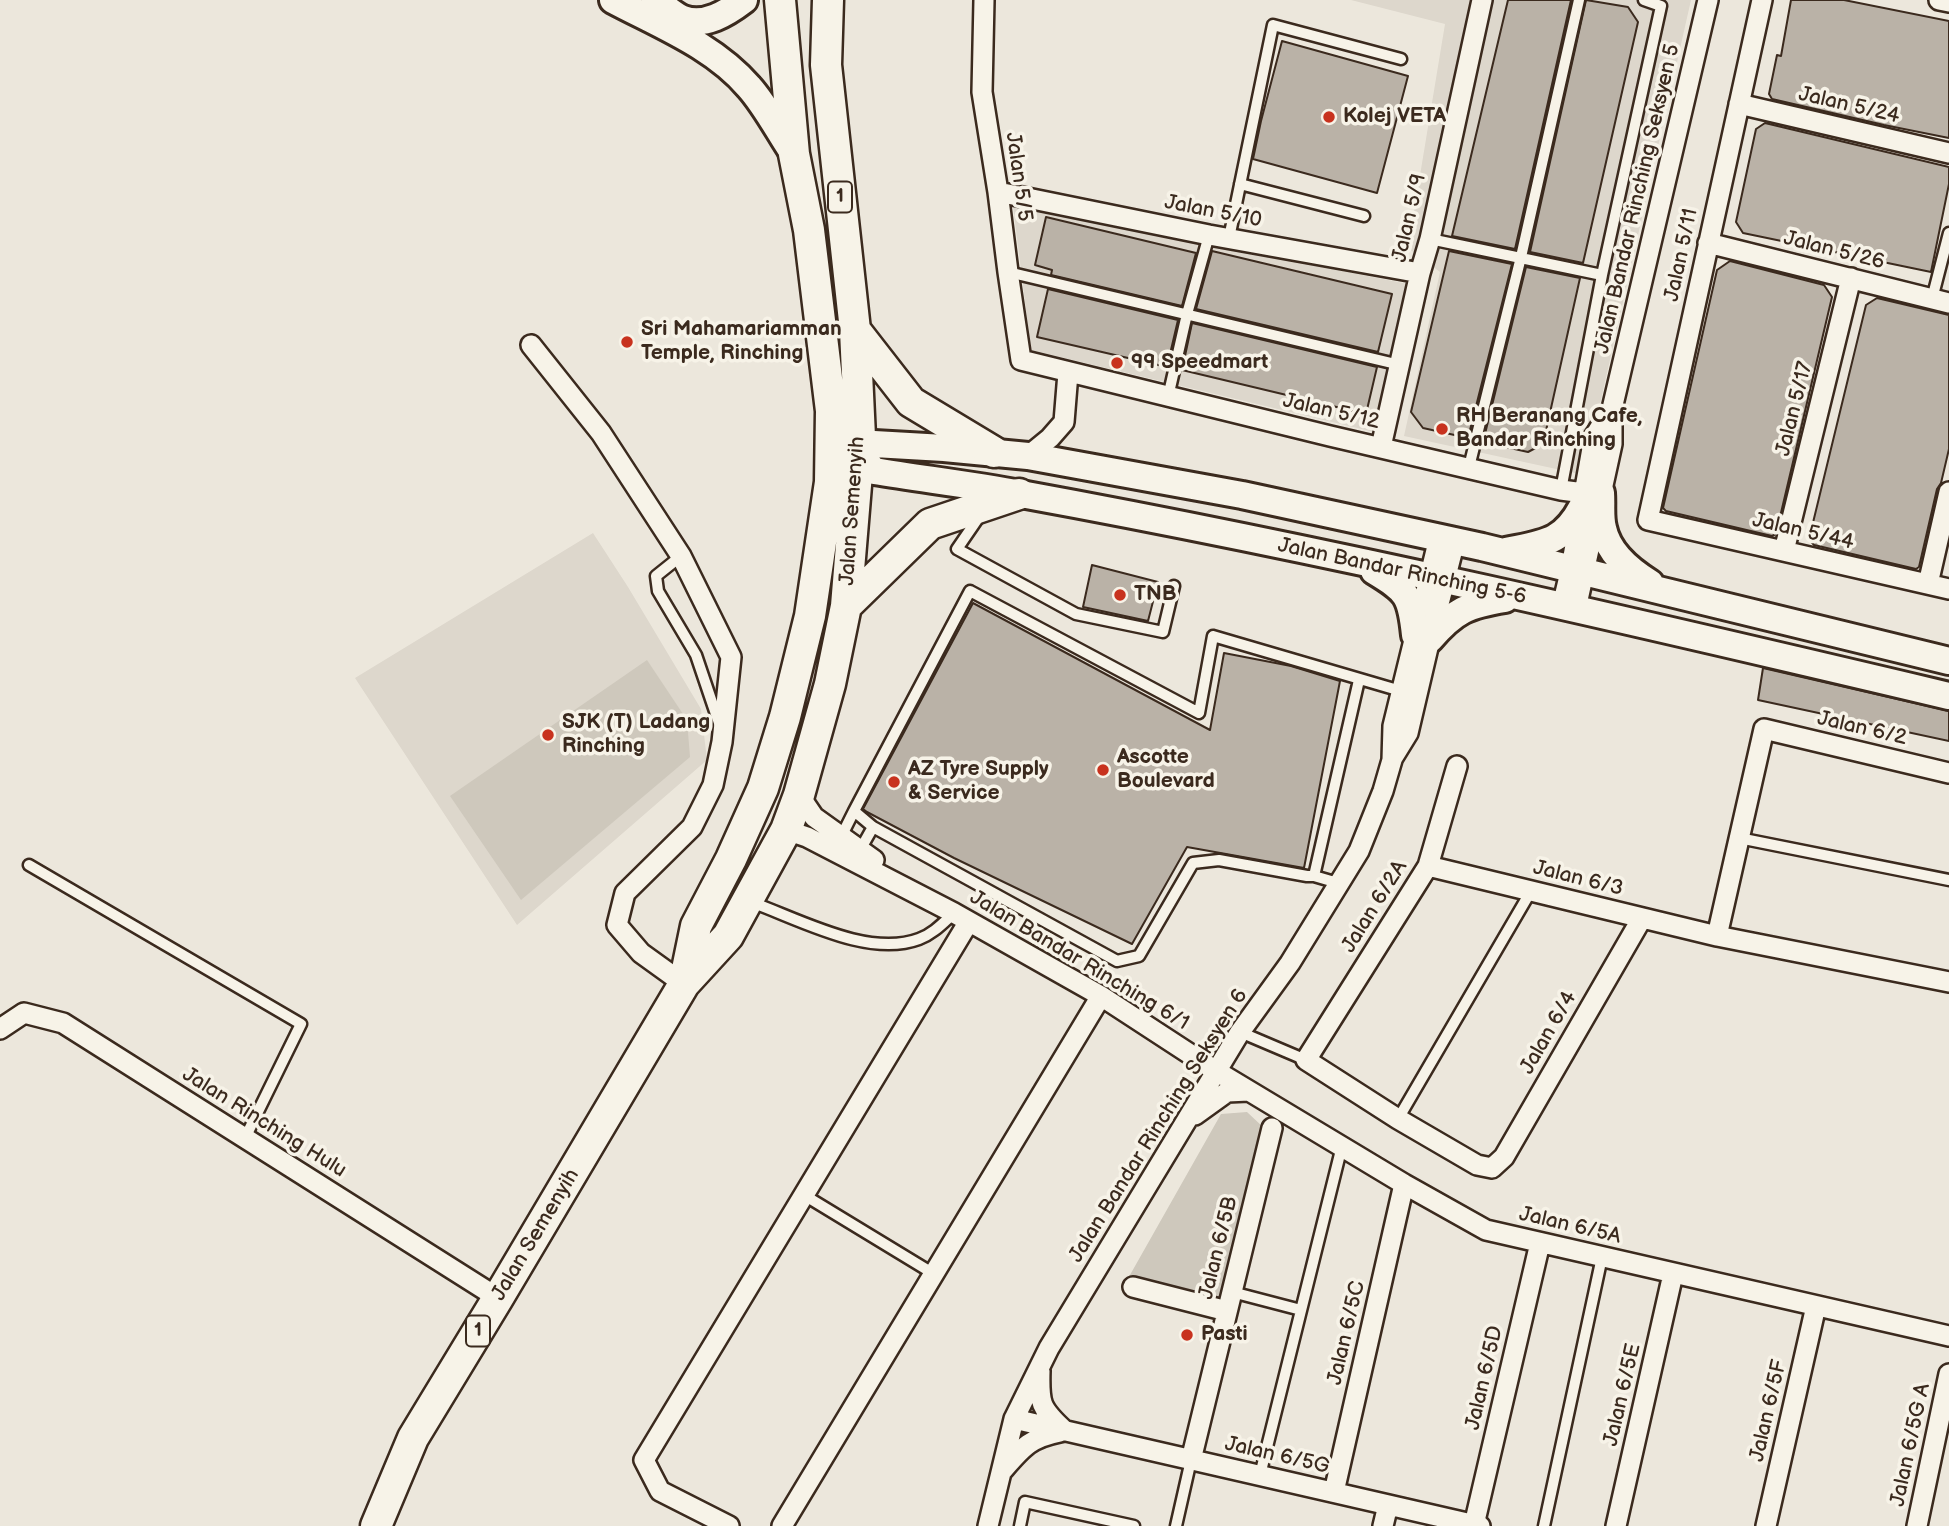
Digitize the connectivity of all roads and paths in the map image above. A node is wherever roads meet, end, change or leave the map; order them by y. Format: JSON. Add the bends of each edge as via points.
{"nodes":[{"id":1,"x":613,"y":0,"type":"edge"},
{"id":2,"x":655,"y":0,"type":"edge"},
{"id":3,"x":744,"y":0,"type":"edge"},
{"id":4,"x":780,"y":0,"type":"edge"},
{"id":5,"x":828,"y":0,"type":"edge"},
{"id":6,"x":984,"y":0,"type":"edge"},
{"id":7,"x":1482,"y":0,"type":"edge"},
{"id":8,"x":1579,"y":0,"type":"edge"},
{"id":9,"x":1644,"y":0,"type":"edge"},
{"id":10,"x":1708,"y":0,"type":"edge"},
{"id":11,"x":1762,"y":0,"type":"edge"},
{"id":12,"x":1939,"y":0,"type":"edge"},
{"id":13,"x":1949,"y":2,"type":"edge"},
{"id":14,"x":1401,"y":59,"type":"dead end"},
{"id":15,"x":1739,"y":104,"type":"junction"},
{"id":16,"x":1949,"y":153,"type":"edge"},
{"id":17,"x":794,"y":154,"type":"junction"},
{"id":18,"x":1240,"y":184,"type":"junction"},
{"id":19,"x":998,"y":192,"type":"junction"},
{"id":20,"x":1364,"y":216,"type":"dead end"},
{"id":21,"x":1949,"y":233,"type":"edge"},
{"id":22,"x":1209,"y":234,"type":"junction"},
{"id":23,"x":1229,"y":238,"type":"junction"},
{"id":24,"x":1430,"y":239,"type":"junction"},
{"id":25,"x":1708,"y":243,"type":"junction"},
{"id":26,"x":1521,"y":257,"type":"junction"},
{"id":27,"x":1008,"y":272,"type":"junction"},
{"id":28,"x":1420,"y":273,"type":"junction"},
{"id":29,"x":1602,"y":275,"type":"junction"},
{"id":30,"x":1851,"y":278,"type":"junction"},
{"id":31,"x":1940,"y":301,"type":"edge"},
{"id":32,"x":1187,"y":314,"type":"junction"},
{"id":33,"x":855,"y":330,"type":"junction"},
{"id":34,"x":531,"y":345,"type":"dead end"},
{"id":35,"x":1021,"y":360,"type":"joint"},
{"id":36,"x":1400,"y":365,"type":"junction"},
{"id":37,"x":1068,"y":373,"type":"junction"},
{"id":38,"x":1168,"y":397,"type":"junction"},
{"id":39,"x":831,"y":411,"type":"junction"},
{"id":40,"x":1381,"y":447,"type":"junction"},
{"id":41,"x":995,"y":452,"type":"junction"},
{"id":42,"x":859,"y":454,"type":"junction"},
{"id":43,"x":1028,"y":456,"type":"junction"},
{"id":44,"x":1468,"y":467,"type":"junction"},
{"id":45,"x":830,"y":482,"type":"junction"},
{"id":46,"x":1560,"y":490,"type":"junction"},
{"id":47,"x":1949,"y":492,"type":"edge"},
{"id":48,"x":1019,"y":494,"type":"junction"},
{"id":49,"x":1589,"y":498,"type":"junction"},
{"id":50,"x":988,"y":505,"type":"junction"},
{"id":51,"x":1648,"y":520,"type":"joint"},
{"id":52,"x":1447,"y":539,"type":"junction"},
{"id":53,"x":1784,"y":551,"type":"junction"},
{"id":54,"x":1501,"y":552,"type":"junction"},
{"id":55,"x":681,"y":556,"type":"junction"},
{"id":56,"x":1359,"y":561,"type":"junction"},
{"id":57,"x":1577,"y":570,"type":"junction"},
{"id":58,"x":1438,"y":579,"type":"junction"},
{"id":59,"x":1928,"y":584,"type":"junction"},
{"id":60,"x":1174,"y":586,"type":"dead end"},
{"id":61,"x":1949,"y":589,"type":"edge"},
{"id":62,"x":1665,"y":592,"type":"junction"},
{"id":63,"x":1517,"y":596,"type":"junction"},
{"id":64,"x":846,"y":606,"type":"junction"},
{"id":65,"x":1569,"y":608,"type":"junction"},
{"id":66,"x":1423,"y":637,"type":"junction"},
{"id":67,"x":1949,"y":661,"type":"edge"},
{"id":68,"x":1359,"y":680,"type":"junction"},
{"id":69,"x":1401,"y":691,"type":"junction"},
{"id":70,"x":1949,"y":696,"type":"edge"},
{"id":71,"x":723,"y":735,"type":"junction"},
{"id":72,"x":1392,"y":760,"type":"junction"},
{"id":73,"x":1457,"y":766,"type":"dead end"},
{"id":74,"x":1949,"y":773,"type":"edge"},
{"id":75,"x":799,"y":795,"type":"junction"},
{"id":76,"x":854,"y":811,"type":"junction"},
{"id":77,"x":873,"y":827,"type":"junction"},
{"id":78,"x":786,"y":830,"type":"junction"},
{"id":79,"x":841,"y":837,"type":"junction"},
{"id":80,"x":1739,"y":838,"type":"junction"},
{"id":81,"x":859,"y":850,"type":"junction"},
{"id":82,"x":29,"y":865,"type":"dead end"},
{"id":83,"x":1428,"y":866,"type":"junction"},
{"id":84,"x":1314,"y":876,"type":"junction"},
{"id":85,"x":1949,"y":880,"type":"edge"},
{"id":86,"x":1338,"y":883,"type":"junction"},
{"id":87,"x":1531,"y":891,"type":"junction"},
{"id":88,"x":917,"y":894,"type":"junction"},
{"id":89,"x":747,"y":901,"type":"junction"},
{"id":90,"x":961,"y":918,"type":"junction"},
{"id":91,"x":1642,"y":918,"type":"junction"},
{"id":92,"x":1717,"y":936,"type":"junction"},
{"id":93,"x":1949,"y":982,"type":"edge"},
{"id":94,"x":684,"y":984,"type":"junction"},
{"id":95,"x":1101,"y":996,"type":"junction"},
{"id":96,"x":0,"y":1029,"type":"edge"},
{"id":97,"x":1240,"y":1032,"type":"junction"},
{"id":98,"x":1306,"y":1060,"type":"junction"},
{"id":99,"x":1216,"y":1071,"type":"junction"},
{"id":100,"x":1249,"y":1091,"type":"junction"},
{"id":101,"x":1398,"y":1119,"type":"junction"},
{"id":102,"x":1184,"y":1124,"type":"junction"},
{"id":103,"x":1272,"y":1128,"type":"dead end"},
{"id":104,"x":245,"y":1138,"type":"junction"},
{"id":105,"x":1342,"y":1146,"type":"junction"},
{"id":106,"x":1404,"y":1184,"type":"junction"},
{"id":107,"x":804,"y":1195,"type":"junction"},
{"id":108,"x":1540,"y":1243,"type":"junction"},
{"id":109,"x":1602,"y":1257,"type":"junction"},
{"id":110,"x":934,"y":1274,"type":"junction"},
{"id":111,"x":1673,"y":1274,"type":"junction"},
{"id":112,"x":1133,"y":1287,"type":"dead end"},
{"id":113,"x":498,"y":1298,"type":"junction"},
{"id":114,"x":1229,"y":1301,"type":"junction"},
{"id":115,"x":1816,"y":1306,"type":"junction"},
{"id":116,"x":1301,"y":1310,"type":"junction"},
{"id":117,"x":1949,"y":1336,"type":"edge"},
{"id":118,"x":1041,"y":1365,"type":"junction"},
{"id":119,"x":1949,"y":1374,"type":"edge"},
{"id":120,"x":1014,"y":1419,"type":"junction"},
{"id":121,"x":1065,"y":1431,"type":"junction"},
{"id":122,"x":1191,"y":1460,"type":"junction"},
{"id":123,"x":1001,"y":1473,"type":"junction"},
{"id":124,"x":1260,"y":1475,"type":"junction"},
{"id":125,"x":1334,"y":1492,"type":"junction"},
{"id":126,"x":1388,"y":1505,"type":"junction"},
{"id":127,"x":1477,"y":1525,"type":"edge"},
{"id":128,"x":376,"y":1526,"type":"edge"},
{"id":129,"x":729,"y":1526,"type":"edge"},
{"id":130,"x":782,"y":1526,"type":"edge"},
{"id":131,"x":988,"y":1526,"type":"edge"},
{"id":132,"x":1020,"y":1526,"type":"edge"},
{"id":133,"x":1134,"y":1526,"type":"edge"},
{"id":134,"x":1176,"y":1526,"type":"edge"},
{"id":135,"x":1383,"y":1526,"type":"edge"},
{"id":136,"x":1544,"y":1526,"type":"edge"},
{"id":137,"x":1616,"y":1526,"type":"edge"},
{"id":138,"x":1766,"y":1526,"type":"edge"},
{"id":139,"x":1917,"y":1526,"type":"edge"}],
"edges":[{"from":1,"to":17,"type":"street","via":[[728,66],[750,88]]},
{"from":2,"to":3,"type":"street","via":[[683,19],[696,20],[717,18]]},
{"from":4,"to":17,"type":"main road","name":"Jalan Semenyih"},
{"from":5,"to":33,"type":"main road","name":"Jalan Semenyih","number":"1","via":[[826,65]]},
{"from":6,"to":19,"type":"street","name":"Jalan 5/5","via":[[982,92]]},
{"from":7,"to":24,"type":"street","name":"Jalan 5/9"},
{"from":8,"to":26,"type":"lane"},
{"from":9,"to":29,"type":"lane","via":[[1661,6]]},
{"from":10,"to":49,"type":"street","name":"Jalan Bandar Rinching Seksyen 5","via":[[1612,409],[1612,444]]},
{"from":11,"to":15,"type":"street","name":"Jalan 5/11"},
{"from":12,"to":13,"type":"street"},
{"from":14,"to":18,"type":"lane","via":[[1273,25]]},
{"from":15,"to":16,"type":"street","name":"Jalan 5/24"},
{"from":15,"to":25,"type":"street","name":"Jalan 5/11"},
{"from":17,"to":39,"type":"main road","name":"Jalan Semenyih","via":[[809,230]]},
{"from":18,"to":20,"type":"lane"},
{"from":18,"to":23,"type":"lane"},
{"from":19,"to":22,"type":"street","name":"Jalan 5/10"},
{"from":19,"to":27,"type":"street","name":"Jalan 5/5"},
{"from":21,"to":31,"type":"lane"},
{"from":22,"to":23,"type":"street","name":"Jalan 5/10"},
{"from":22,"to":32,"type":"lane"},
{"from":23,"to":28,"type":"street","name":"Jalan 5/10"},
{"from":24,"to":26,"type":"lane"},
{"from":24,"to":28,"type":"street","name":"Jalan 5/9"},
{"from":25,"to":30,"type":"street","name":"Jalan 5/26"},
{"from":25,"to":51,"type":"street","name":"Jalan 5/11"},
{"from":26,"to":29,"type":"lane"},
{"from":26,"to":44,"type":"lane"},
{"from":27,"to":32,"type":"lane"},
{"from":27,"to":35,"type":"street","name":"Jalan 5/5"},
{"from":28,"to":36,"type":"street","name":"Jalan 5/9"},
{"from":29,"to":46,"type":"lane"},
{"from":30,"to":31,"type":"street","name":"Jalan 5/26"},
{"from":30,"to":53,"type":"street","name":"Jalan 5/17"},
{"from":32,"to":36,"type":"lane"},
{"from":32,"to":38,"type":"lane"},
{"from":33,"to":41,"type":"main road","via":[[911,402]]},
{"from":33,"to":42,"type":"main road","name":"Jalan Semenyih","number":"1"},
{"from":34,"to":55,"type":"street","via":[[601,433]]},
{"from":35,"to":37,"type":"street","name":"Jalan 5/12"},
{"from":36,"to":40,"type":"street","name":"Jalan 5/9"},
{"from":37,"to":38,"type":"street","name":"Jalan 5/12"},
{"from":37,"to":43,"type":"street","via":[[1064,422]]},
{"from":38,"to":40,"type":"street","name":"Jalan 5/12"},
{"from":39,"to":42,"type":"street","name":"Jalan Bandar Rinching 5-6"},
{"from":39,"to":45,"type":"main road","name":"Jalan Semenyih"},
{"from":40,"to":44,"type":"street","name":"Jalan 5/12"},
{"from":41,"to":42,"type":"street","name":"Jalan Bandar Rinching 5-6","via":[[874,444]]},
{"from":41,"to":43,"type":"street","name":"Jalan Bandar Rinching 5-6"},
{"from":42,"to":45,"type":"street","name":"Jalan Bandar Rinching 5-6"},
{"from":42,"to":48,"type":"street","name":"Jalan Bandar Rinching 5-6","via":[[874,471]]},
{"from":42,"to":64,"type":"main road","name":"Jalan Semenyih","number":"1"},
{"from":43,"to":52,"type":"street","name":"Jalan Bandar Rinching 5-6"},
{"from":44,"to":46,"type":"street","name":"Jalan 5/12"},
{"from":45,"to":94,"type":"main road","name":"Jalan Semenyih","number":"1","via":[[810,616],[786,717],[763,788],[696,926]]},
{"from":46,"to":49,"type":"street","name":"Jalan 5/12"},
{"from":47,"to":59,"type":"street"},
{"from":48,"to":50,"type":"main road"},
{"from":48,"to":56,"type":"street","name":"Jalan Bandar Rinching 5-6"},
{"from":49,"to":54,"type":"street","via":[[1560,536]]},
{"from":49,"to":57,"type":"street"},
{"from":49,"to":62,"type":"street","via":[[1612,552]]},
{"from":50,"to":60,"type":"lane","via":[[957,549],[1076,614],[1163,632]]},
{"from":50,"to":64,"type":"main road","via":[[930,524]]},
{"from":51,"to":53,"type":"street","name":"Jalan 5/44"},
{"from":52,"to":54,"type":"street","name":"Jalan Bandar Rinching 5-6"},
{"from":52,"to":58,"type":"street","name":"Jalan Bandar Rinching Seksyen 6"},
{"from":53,"to":59,"type":"street","name":"Jalan 5/44"},
{"from":54,"to":57,"type":"street","name":"Jalan Bandar Rinching 5-6"},
{"from":55,"to":71,"type":"street","via":[[731,657]]},
{"from":55,"to":71,"type":"lane","via":[[656,576],[658,591],[695,656]]},
{"from":56,"to":58,"type":"street","name":"Jalan Bandar Rinching 5-6"},
{"from":56,"to":66,"type":"street","via":[[1404,592]]},
{"from":57,"to":62,"type":"street","name":"Jalan Bandar Rinching 5-6"},
{"from":57,"to":65,"type":"street"},
{"from":58,"to":63,"type":"street","name":"Jalan Bandar Rinching 5-6"},
{"from":58,"to":66,"type":"street","name":"Jalan Bandar Rinching Seksyen 6"},
{"from":59,"to":61,"type":"street","name":"Jalan 5/44"},
{"from":62,"to":67,"type":"street","name":"Jalan Bandar Rinching 5-6"},
{"from":63,"to":65,"type":"street","name":"Jalan Bandar Rinching 5-6"},
{"from":63,"to":66,"type":"street","via":[[1474,604]]},
{"from":64,"to":75,"type":"main road","name":"Jalan Semenyih","number":"1"},
{"from":65,"to":70,"type":"street","name":"Jalan Bandar Rinching 5-6"},
{"from":66,"to":69,"type":"street","name":"Jalan Bandar Rinching Seksyen 6"},
{"from":66,"to":72,"type":"street","name":"Jalan Bandar Rinching Seksyen 6","via":[[1408,733]]},
{"from":68,"to":69,"type":"lane"},
{"from":68,"to":76,"type":"lane","via":[[1213,636],[1199,713],[970,591]]},
{"from":68,"to":84,"type":"lane"},
{"from":69,"to":72,"type":"street","name":"Jalan Bandar Rinching Seksyen 6"},
{"from":71,"to":94,"type":"street","via":[[713,785],[692,827],[625,893],[617,925],[641,953]]},
{"from":72,"to":86,"type":"street","name":"Jalan Bandar Rinching Seksyen 6","via":[[1359,851]]},
{"from":73,"to":83,"type":"street","name":"Jalan 6/2A"},
{"from":74,"to":80,"type":"street","name":"Jalan 6/2","via":[[1764,729]]},
{"from":75,"to":78,"type":"main road","name":"Jalan Semenyih","number":"1"},
{"from":75,"to":79,"type":"street","name":"Jalan Bandar Rinching 6/1","via":[[814,817]]},
{"from":76,"to":77,"type":"lane"},
{"from":76,"to":79,"type":"lane"},
{"from":77,"to":81,"type":"lane"},
{"from":77,"to":84,"type":"lane","via":[[1117,961],[1139,956],[1193,863],[1219,860]]},
{"from":78,"to":88,"type":"street","name":"Jalan Bandar Rinching 6/1"},
{"from":78,"to":89,"type":"main road","name":"Jalan Semenyih","number":"1"},
{"from":79,"to":81,"type":"street","name":"Jalan Bandar Rinching 6/1"},
{"from":80,"to":85,"type":"lane"},
{"from":80,"to":92,"type":"street"},
{"from":81,"to":88,"type":"street","name":"Jalan Bandar Rinching 6/1"},
{"from":82,"to":104,"type":"lane","via":[[302,1024]]},
{"from":83,"to":87,"type":"street","name":"Jalan 6/3"},
{"from":83,"to":98,"type":"street","name":"Jalan 6/2A"},
{"from":84,"to":86,"type":"lane"},
{"from":86,"to":97,"type":"street","name":"Jalan Bandar Rinching Seksyen 6","via":[[1290,963]]},
{"from":87,"to":91,"type":"street","name":"Jalan 6/3"},
{"from":87,"to":101,"type":"lane"},
{"from":88,"to":90,"type":"street","name":"Jalan Bandar Rinching 6/1"},
{"from":89,"to":90,"type":"lane","via":[[857,940],[882,944],[921,938]]},
{"from":89,"to":94,"type":"main road","name":"Jalan Semenyih","number":"1","via":[[729,936]]},
{"from":90,"to":95,"type":"street","name":"Jalan Bandar Rinching 6/1"},
{"from":90,"to":107,"type":"street"},
{"from":91,"to":92,"type":"street","name":"Jalan 6/3"},
{"from":91,"to":101,"type":"street","name":"Jalan 6/4","via":[[1504,1157],[1492,1168],[1477,1165]]},
{"from":92,"to":93,"type":"street","name":"Jalan 6/3"},
{"from":94,"to":113,"type":"main road","name":"Jalan Semenyih","number":"1"},
{"from":95,"to":99,"type":"street","name":"Jalan Bandar Rinching 6/1"},
{"from":95,"to":110,"type":"street"},
{"from":96,"to":104,"type":"street","name":"Jalan Rinching Hulu","via":[[24,1013],[63,1023]]},
{"from":97,"to":98,"type":"lane"},
{"from":97,"to":99,"type":"street","name":"Jalan Bandar Rinching Seksyen 6"},
{"from":97,"to":100,"type":"street","via":[[1236,1055]]},
{"from":98,"to":101,"type":"street"},
{"from":99,"to":100,"type":"street","name":"Jalan 6/5A"},
{"from":99,"to":102,"type":"street","name":"Jalan Bandar Rinching Seksyen 6"},
{"from":100,"to":102,"type":"street","via":[[1227,1092]]},
{"from":100,"to":105,"type":"street","name":"Jalan 6/5A"},
{"from":102,"to":118,"type":"street","name":"Jalan Bandar Rinching Seksyen 6"},
{"from":103,"to":114,"type":"street","name":"Jalan 6/5B"},
{"from":104,"to":113,"type":"street","name":"Jalan Rinching Hulu"},
{"from":105,"to":106,"type":"street","name":"Jalan 6/5A"},
{"from":105,"to":116,"type":"lane"},
{"from":106,"to":108,"type":"street","name":"Jalan 6/5A","via":[[1486,1230]]},
{"from":106,"to":125,"type":"street","name":"Jalan 6/5C"},
{"from":107,"to":110,"type":"lane"},
{"from":107,"to":129,"type":"street","via":[[645,1460],[660,1491]]},
{"from":108,"to":109,"type":"street","name":"Jalan 6/5A"},
{"from":108,"to":127,"type":"street","name":"Jalan 6/5D"},
{"from":109,"to":111,"type":"street","name":"Jalan 6/5A"},
{"from":109,"to":136,"type":"lane"},
{"from":110,"to":130,"type":"street"},
{"from":111,"to":115,"type":"street","name":"Jalan 6/5A"},
{"from":111,"to":137,"type":"street","name":"Jalan 6/5E"},
{"from":112,"to":114,"type":"street"},
{"from":113,"to":128,"type":"main road","name":"Jalan Semenyih","number":"1","via":[[413,1438]]},
{"from":114,"to":116,"type":"lane"},
{"from":114,"to":122,"type":"street","name":"Jalan 6/5B"},
{"from":115,"to":117,"type":"street","name":"Jalan 6/5A"},
{"from":115,"to":138,"type":"street","name":"Jalan 6/5F"},
{"from":116,"to":124,"type":"lane"},
{"from":118,"to":120,"type":"street","name":"Jalan Bandar Rinching Seksyen 6"},
{"from":118,"to":121,"type":"street","via":[[1039,1395],[1047,1414]]},
{"from":119,"to":139,"type":"street","name":"Jalan 6/5G A"},
{"from":120,"to":121,"type":"street","name":"Jalan 6/5G"},
{"from":120,"to":123,"type":"street","name":"Jalan Bandar Rinching Seksyen 6"},
{"from":121,"to":122,"type":"street","name":"Jalan 6/5G"},
{"from":121,"to":123,"type":"street","via":[[1040,1436],[1022,1448]]},
{"from":122,"to":124,"type":"street","name":"Jalan 6/5G"},
{"from":122,"to":134,"type":"lane"},
{"from":123,"to":131,"type":"street","name":"Jalan Bandar Rinching Seksyen 6"},
{"from":124,"to":125,"type":"street","name":"Jalan 6/5G"},
{"from":125,"to":126,"type":"street","name":"Jalan 6/5G"},
{"from":126,"to":127,"type":"street","name":"Jalan 6/5G"},
{"from":126,"to":135,"type":"street"},
{"from":132,"to":133,"type":"lane","via":[[1026,1502]]}]}
